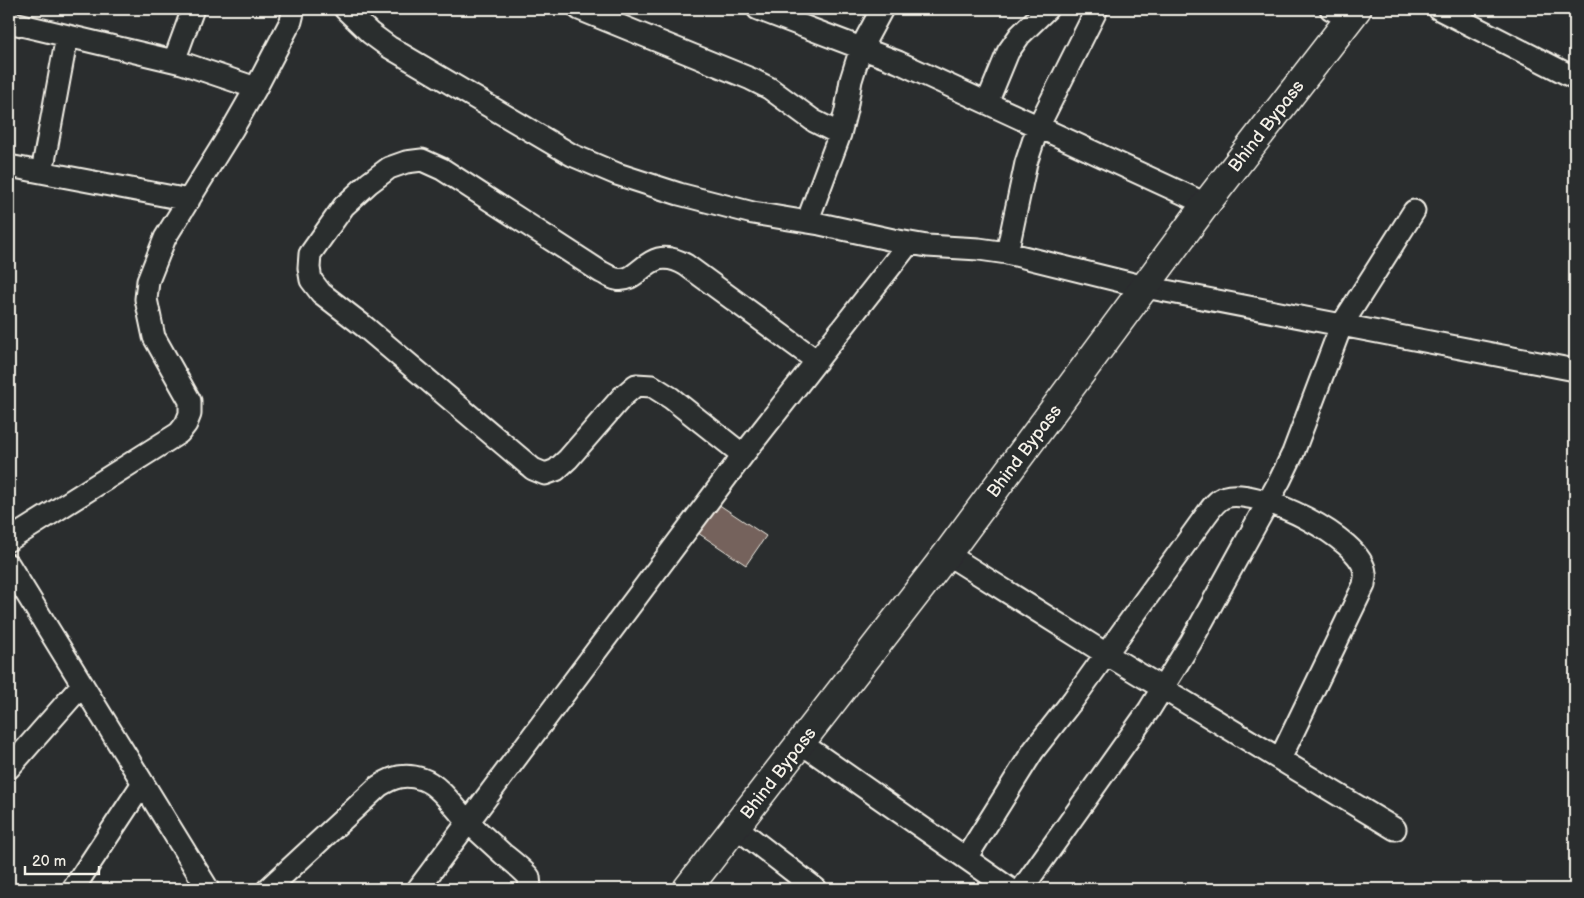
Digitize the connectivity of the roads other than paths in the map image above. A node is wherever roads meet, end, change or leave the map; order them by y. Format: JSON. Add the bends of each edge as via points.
{"nodes":[{"id":1,"x":193,"y":9,"type":"edge"},
{"id":2,"x":294,"y":9,"type":"edge"},
{"id":3,"x":345,"y":9,"type":"edge"},
{"id":4,"x":578,"y":9,"type":"edge"},
{"id":5,"x":758,"y":9,"type":"edge"},
{"id":6,"x":882,"y":9,"type":"edge"},
{"id":7,"x":1047,"y":9,"type":"edge"},
{"id":8,"x":1097,"y":9,"type":"edge"},
{"id":9,"x":1439,"y":9,"type":"edge"},
{"id":10,"x":1346,"y":12,"type":"edge"},
{"id":11,"x":9,"y":22,"type":"edge"},
{"id":12,"x":67,"y":36,"type":"junction"},
{"id":13,"x":861,"y":48,"type":"junction"},
{"id":14,"x":174,"y":61,"type":"junction"},
{"id":15,"x":1572,"y":70,"type":"edge"},
{"id":16,"x":256,"y":88,"type":"junction"},
{"id":17,"x":987,"y":103,"type":"junction"},
{"id":18,"x":1038,"y":127,"type":"junction"},
{"id":19,"x":840,"y":134,"type":"junction"},
{"id":20,"x":9,"y":166,"type":"edge"},
{"id":21,"x":42,"y":172,"type":"junction"},
{"id":22,"x":189,"y":200,"type":"junction"},
{"id":23,"x":1206,"y":204,"type":"junction"},
{"id":24,"x":1414,"y":211,"type":"dead end"},
{"id":25,"x":807,"y":222,"type":"junction"},
{"id":26,"x":909,"y":243,"type":"junction"},
{"id":27,"x":1007,"y":253,"type":"junction"},
{"id":28,"x":1145,"y":287,"type":"junction"},
{"id":29,"x":1341,"y":326,"type":"junction"},
{"id":30,"x":816,"y":362,"type":"junction"},
{"id":31,"x":1575,"y":370,"type":"edge"},
{"id":32,"x":743,"y":455,"type":"junction"},
{"id":33,"x":1270,"y":502,"type":"junction"},
{"id":34,"x":9,"y":540,"type":"edge"},
{"id":35,"x":947,"y":554,"type":"junction"},
{"id":36,"x":9,"y":565,"type":"edge"},
{"id":37,"x":1106,"y":654,"type":"junction"},
{"id":38,"x":82,"y":685,"type":"junction"},
{"id":39,"x":1163,"y":687,"type":"junction"},
{"id":40,"x":801,"y":743,"type":"junction"},
{"id":41,"x":1280,"y":759,"type":"junction"},
{"id":42,"x":9,"y":768,"type":"edge"},
{"id":43,"x":143,"y":783,"type":"junction"},
{"id":44,"x":468,"y":822,"type":"junction"},
{"id":45,"x":736,"y":827,"type":"junction"},
{"id":46,"x":1395,"y":829,"type":"dead end"},
{"id":47,"x":966,"y":858,"type":"junction"},
{"id":48,"x":73,"y":889,"type":"edge"},
{"id":49,"x":208,"y":889,"type":"edge"},
{"id":50,"x":268,"y":889,"type":"edge"},
{"id":51,"x":418,"y":889,"type":"edge"},
{"id":52,"x":528,"y":889,"type":"edge"},
{"id":53,"x":687,"y":889,"type":"edge"},
{"id":54,"x":816,"y":889,"type":"edge"},
{"id":55,"x":1010,"y":889,"type":"edge"},
{"id":56,"x":1022,"y":889,"type":"edge"}],
"edges":[{"from":1,"to":14,"type":"street"},
{"from":2,"to":16,"type":"street"},
{"from":3,"to":25,"type":"street","via":[[389,47],[572,155],[679,194],[753,213]]},
{"from":4,"to":19,"type":"street","via":[[769,88],[814,121]]},
{"from":5,"to":13,"type":"street"},
{"from":6,"to":13,"type":"street"},
{"from":7,"to":17,"type":"street","via":[[1020,35],[1008,52]]},
{"from":8,"to":18,"type":"street"},
{"from":9,"to":15,"type":"street"},
{"from":10,"to":23,"type":"street","name":"Bhind Bypass"},
{"from":11,"to":12,"type":"street"},
{"from":12,"to":14,"type":"street"},
{"from":12,"to":21,"type":"street"},
{"from":13,"to":17,"type":"street"},
{"from":13,"to":19,"type":"street"},
{"from":14,"to":16,"type":"street"},
{"from":16,"to":22,"type":"street"},
{"from":17,"to":18,"type":"street"},
{"from":18,"to":23,"type":"street"},
{"from":18,"to":27,"type":"street","via":[[1026,163]]},
{"from":19,"to":25,"type":"street"},
{"from":20,"to":21,"type":"street"},
{"from":21,"to":22,"type":"street"},
{"from":22,"to":34,"type":"street","via":[[156,257],[146,299],[154,336],[190,401],[186,424],[179,433]]},
{"from":23,"to":28,"type":"street","name":"Bhind Bypass"},
{"from":24,"to":29,"type":"street"},
{"from":25,"to":26,"type":"street"},
{"from":26,"to":27,"type":"street"},
{"from":26,"to":30,"type":"street"},
{"from":27,"to":28,"type":"street"},
{"from":28,"to":29,"type":"street"},
{"from":28,"to":35,"type":"street","name":"Bhind Bypass"},
{"from":29,"to":31,"type":"street"},
{"from":29,"to":33,"type":"street","via":[[1293,453]]},
{"from":30,"to":32,"type":"street"},
{"from":30,"to":32,"type":"street","via":[[675,258],[650,262],[628,278],[616,279],[442,169],[422,160],[389,168],[369,183],[344,206],[310,254],[312,280],[321,293],[533,469],[545,474],[556,470],[636,385],[652,386],[671,398]]},
{"from":32,"to":44,"type":"street"},
{"from":33,"to":37,"type":"street","via":[[1232,496],[1216,502]]},
{"from":33,"to":39,"type":"street"},
{"from":33,"to":41,"type":"street","via":[[1320,525],[1344,542],[1366,573],[1364,585]]},
{"from":35,"to":37,"type":"street"},
{"from":35,"to":40,"type":"street","name":"Bhind Bypass"},
{"from":36,"to":38,"type":"street"},
{"from":37,"to":39,"type":"street"},
{"from":37,"to":47,"type":"street","via":[[1033,751]]},
{"from":38,"to":42,"type":"street"},
{"from":38,"to":43,"type":"street"},
{"from":39,"to":41,"type":"street"},
{"from":39,"to":56,"type":"street"},
{"from":40,"to":45,"type":"street","name":"Bhind Bypass"},
{"from":40,"to":47,"type":"street"},
{"from":41,"to":46,"type":"street"},
{"from":43,"to":48,"type":"street"},
{"from":43,"to":49,"type":"street"},
{"from":44,"to":50,"type":"street","via":[[434,785],[407,775],[393,777],[379,786]]},
{"from":44,"to":51,"type":"street"},
{"from":44,"to":52,"type":"street","via":[[520,866],[529,877]]},
{"from":45,"to":53,"type":"street","name":"Bhind Bypass"},
{"from":45,"to":54,"type":"street"},
{"from":47,"to":55,"type":"street"}]}
